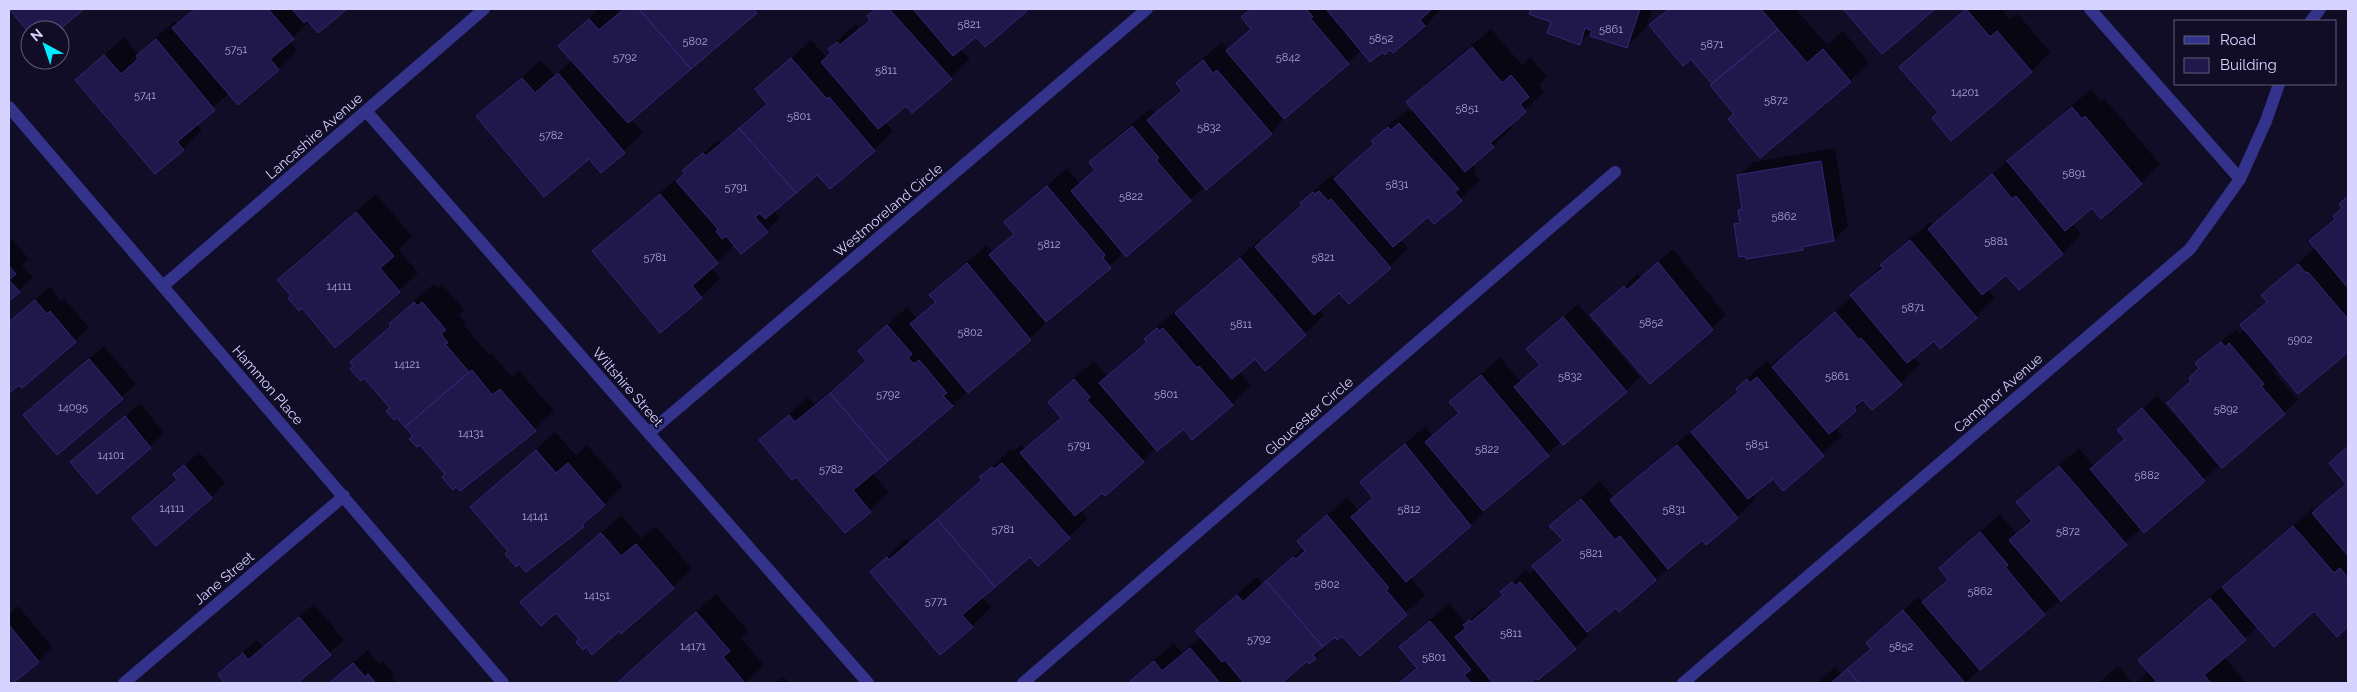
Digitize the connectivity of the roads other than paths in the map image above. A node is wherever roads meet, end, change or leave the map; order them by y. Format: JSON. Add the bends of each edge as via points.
{"nodes":[{"id":1,"x":484,"y":9,"type":"edge"},
{"id":2,"x":1147,"y":9,"type":"edge"},
{"id":3,"x":2090,"y":9,"type":"edge"},
{"id":4,"x":2320,"y":9,"type":"edge"},
{"id":5,"x":2312,"y":20,"type":"edge"},
{"id":6,"x":2278,"y":85,"type":"edge"},
{"id":7,"x":9,"y":107,"type":"edge"},
{"id":8,"x":366,"y":111,"type":"junction"},
{"id":9,"x":1615,"y":172,"type":"dead end"},
{"id":10,"x":2240,"y":179,"type":"junction"},
{"id":11,"x":163,"y":286,"type":"junction"},
{"id":12,"x":649,"y":433,"type":"junction"},
{"id":13,"x":344,"y":496,"type":"junction"},
{"id":14,"x":124,"y":683,"type":"edge"},
{"id":15,"x":503,"y":683,"type":"edge"},
{"id":16,"x":868,"y":683,"type":"edge"},
{"id":17,"x":1023,"y":683,"type":"edge"},
{"id":18,"x":1683,"y":683,"type":"edge"}],
"edges":[{"from":1,"to":8,"type":"street","name":"Lancashire Avenue"},
{"from":2,"to":12,"type":"street","name":"Westmoreland Circle"},
{"from":3,"to":10,"type":"street"},
{"from":4,"to":5,"type":"street"},
{"from":6,"to":10,"type":"street","name":"Camphor Avenue","via":[[2266,121]]},
{"from":7,"to":11,"type":"street","name":"Hammon Place"},
{"from":8,"to":11,"type":"street","name":"Lancashire Avenue"},
{"from":8,"to":12,"type":"street","name":"Wiltshire Street"},
{"from":9,"to":17,"type":"street","name":"Gloucester Circle"},
{"from":10,"to":18,"type":"street","name":"Camphor Avenue","via":[[2190,249]]},
{"from":11,"to":13,"type":"street","name":"Hammon Place"},
{"from":12,"to":16,"type":"street","name":"Wiltshire Street"},
{"from":13,"to":14,"type":"street","name":"Jane Street"},
{"from":13,"to":15,"type":"street","name":"Hammon Place"}]}
